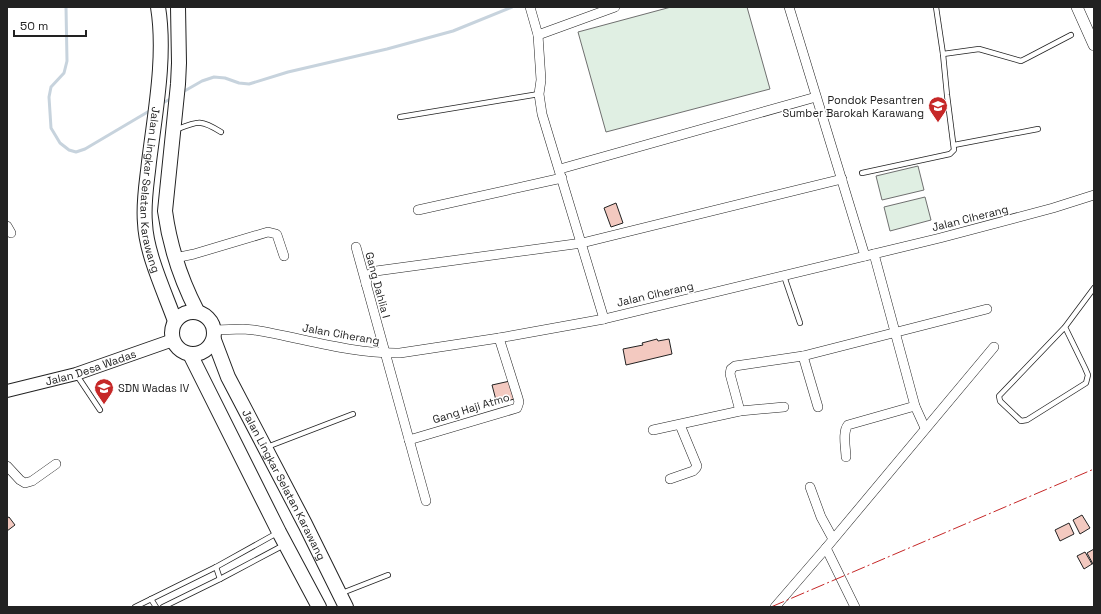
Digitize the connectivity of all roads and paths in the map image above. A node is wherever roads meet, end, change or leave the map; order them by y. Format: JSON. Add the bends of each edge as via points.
{"nodes":[{"id":1,"x":158,"y":7,"type":"edge"},
{"id":2,"x":178,"y":7,"type":"edge"},
{"id":3,"x":530,"y":7,"type":"edge"},
{"id":4,"x":615,"y":7,"type":"edge"},
{"id":5,"x":789,"y":7,"type":"edge"},
{"id":6,"x":936,"y":7,"type":"edge"},
{"id":7,"x":1077,"y":7,"type":"edge"},
{"id":8,"x":538,"y":35,"type":"junction"},
{"id":9,"x":1071,"y":35,"type":"dead end"},
{"id":10,"x":1094,"y":45,"type":"edge"},
{"id":11,"x":943,"y":54,"type":"junction"},
{"id":12,"x":539,"y":94,"type":"junction"},
{"id":13,"x":816,"y":97,"type":"junction"},
{"id":14,"x":400,"y":117,"type":"dead end"},
{"id":15,"x":1038,"y":130,"type":"dead end"},
{"id":16,"x":174,"y":131,"type":"junction"},
{"id":17,"x":221,"y":132,"type":"dead end"},
{"id":18,"x":954,"y":145,"type":"junction"},
{"id":19,"x":862,"y":173,"type":"dead end"},
{"id":20,"x":561,"y":174,"type":"junction"},
{"id":21,"x":842,"y":179,"type":"junction"},
{"id":22,"x":1094,"y":195,"type":"edge"},
{"id":23,"x":418,"y":210,"type":"dead end"},
{"id":24,"x":582,"y":243,"type":"junction"},
{"id":25,"x":356,"y":247,"type":"dead end"},
{"id":26,"x":870,"y":255,"type":"junction"},
{"id":27,"x":284,"y":256,"type":"dead end"},
{"id":28,"x":175,"y":258,"type":"junction"},
{"id":29,"x":784,"y":276,"type":"junction"},
{"id":30,"x":366,"y":284,"type":"junction"},
{"id":31,"x":1094,"y":288,"type":"edge"},
{"id":32,"x":986,"y":310,"type":"dead end"},
{"id":33,"x":197,"y":311,"type":"junction"},
{"id":34,"x":604,"y":319,"type":"junction"},
{"id":35,"x":175,"y":321,"type":"junction"},
{"id":36,"x":800,"y":323,"type":"dead end"},
{"id":37,"x":1065,"y":327,"type":"junction"},
{"id":38,"x":894,"y":332,"type":"junction"},
{"id":39,"x":214,"y":335,"type":"junction"},
{"id":40,"x":499,"y":338,"type":"junction"},
{"id":41,"x":173,"y":340,"type":"junction"},
{"id":42,"x":994,"y":347,"type":"dead end"},
{"id":43,"x":384,"y":353,"type":"junction"},
{"id":44,"x":190,"y":354,"type":"junction"},
{"id":45,"x":803,"y":356,"type":"junction"},
{"id":46,"x":76,"y":374,"type":"junction"},
{"id":47,"x":7,"y":391,"type":"edge"},
{"id":48,"x":915,"y":406,"type":"junction"},
{"id":49,"x":784,"y":407,"type":"dead end"},
{"id":50,"x":818,"y":407,"type":"dead end"},
{"id":51,"x":100,"y":410,"type":"dead end"},
{"id":52,"x":740,"y":411,"type":"junction"},
{"id":53,"x":353,"y":414,"type":"dead end"},
{"id":54,"x":680,"y":425,"type":"junction"},
{"id":55,"x":925,"y":428,"type":"junction"},
{"id":56,"x":653,"y":430,"type":"dead end"},
{"id":57,"x":409,"y":440,"type":"junction"},
{"id":58,"x":266,"y":448,"type":"junction"},
{"id":59,"x":846,"y":457,"type":"dead end"},
{"id":60,"x":56,"y":464,"type":"dead end"},
{"id":61,"x":7,"y":466,"type":"edge"},
{"id":62,"x":670,"y":479,"type":"dead end"},
{"id":63,"x":810,"y":487,"type":"dead end"},
{"id":64,"x":426,"y":501,"type":"dead end"},
{"id":65,"x":283,"y":538,"type":"junction"},
{"id":66,"x":833,"y":539,"type":"junction"},
{"id":67,"x":826,"y":548,"type":"junction"},
{"id":68,"x":216,"y":567,"type":"junction"},
{"id":69,"x":388,"y":575,"type":"dead end"},
{"id":70,"x":220,"y":579,"type":"junction"},
{"id":71,"x":340,"y":593,"type":"junction"},
{"id":72,"x":151,"y":599,"type":"junction"},
{"id":73,"x":135,"y":607,"type":"edge"},
{"id":74,"x":156,"y":607,"type":"edge"},
{"id":75,"x":163,"y":607,"type":"edge"},
{"id":76,"x":319,"y":607,"type":"edge"},
{"id":77,"x":346,"y":607,"type":"edge"},
{"id":78,"x":775,"y":607,"type":"edge"},
{"id":79,"x":855,"y":607,"type":"edge"}],
"edges":[{"from":1,"to":35,"type":"main road","name":"Jalan Lingkar Selatan Karawang","via":[[160,47],[157,100],[144,201],[145,224],[147,240]]},
{"from":2,"to":16,"type":"main road","name":"Jalan Lingkar Selatan Karawang","via":[[179,63]]},
{"from":3,"to":8,"type":"street"},
{"from":4,"to":8,"type":"street"},
{"from":5,"to":13,"type":"street"},
{"from":6,"to":11,"type":"lane"},
{"from":7,"to":10,"type":"street"},
{"from":8,"to":12,"type":"street","via":[[541,80]]},
{"from":9,"to":11,"type":"lane","via":[[1021,61],[979,49]]},
{"from":11,"to":18,"type":"lane"},
{"from":12,"to":14,"type":"lane"},
{"from":12,"to":20,"type":"street","via":[[542,114]]},
{"from":13,"to":20,"type":"street"},
{"from":13,"to":21,"type":"street"},
{"from":15,"to":18,"type":"lane"},
{"from":16,"to":17,"type":"lane","via":[[203,123]]},
{"from":16,"to":28,"type":"main road","name":"Jalan Lingkar Selatan Karawang","via":[[165,211]]},
{"from":18,"to":19,"type":"lane","via":[[954,150],[950,154]]},
{"from":20,"to":23,"type":"street"},
{"from":20,"to":24,"type":"street"},
{"from":21,"to":24,"type":"street"},
{"from":21,"to":26,"type":"street"},
{"from":22,"to":26,"type":"street","name":"Jalan Ciherang","via":[[1015,219]]},
{"from":24,"to":30,"type":"street","via":[[376,271],[368,275]]},
{"from":24,"to":34,"type":"street"},
{"from":25,"to":30,"type":"street","name":"Gang Dahlia I"},
{"from":26,"to":29,"type":"street","name":"Jalan Ciherang"},
{"from":26,"to":38,"type":"street"},
{"from":27,"to":28,"type":"street","via":[[277,235],[268,232]]},
{"from":28,"to":33,"type":"main road","name":"Jalan Lingkar Selatan Karawang","via":[[184,287]]},
{"from":29,"to":34,"type":"street","name":"Jalan Ciherang"},
{"from":29,"to":36,"type":"lane"},
{"from":30,"to":43,"type":"street","name":"Gang Dahlia I"},
{"from":31,"to":37,"type":"lane"},
{"from":32,"to":38,"type":"street"},
{"from":33,"to":35,"type":"main road","via":[[188,312]]},
{"from":33,"to":39,"type":"main road","via":[[212,321]]},
{"from":34,"to":40,"type":"street","name":"Jalan Ciherang"},
{"from":35,"to":41,"type":"main road"},
{"from":37,"to":37,"type":"lane","via":[[999,396],[1000,401],[1021,421],[1027,420],[1086,383],[1088,379],[1086,368]]},
{"from":38,"to":45,"type":"street"},
{"from":38,"to":48,"type":"street"},
{"from":39,"to":43,"type":"street","name":"Jalan Ciherang","via":[[254,330],[336,347]]},
{"from":39,"to":44,"type":"main road","via":[[211,346],[205,351]]},
{"from":39,"to":58,"type":"main road","name":"Jalan Lingkar Selatan Karawang","via":[[228,377]]},
{"from":40,"to":43,"type":"street","name":"Jalan Ciherang","via":[[400,353]]},
{"from":40,"to":57,"type":"street","name":"Gang Haji Atmo","via":[[518,398],[517,408]]},
{"from":41,"to":44,"type":"main road","via":[[180,350]]},
{"from":41,"to":46,"type":"main road","name":"Jalan Desa Wadas"},
{"from":42,"to":55,"type":"street"},
{"from":43,"to":57,"type":"street","name":"Gang Dahlia I"},
{"from":44,"to":65,"type":"main road"},
{"from":45,"to":50,"type":"street"},
{"from":45,"to":52,"type":"street","via":[[733,367],[730,374]]},
{"from":46,"to":47,"type":"main road","name":"Jalan Desa Wadas"},
{"from":46,"to":51,"type":"lane"},
{"from":48,"to":55,"type":"street"},
{"from":48,"to":59,"type":"street","via":[[848,425]]},
{"from":49,"to":52,"type":"street"},
{"from":52,"to":54,"type":"street"},
{"from":53,"to":58,"type":"lane"},
{"from":54,"to":56,"type":"street"},
{"from":54,"to":62,"type":"street","via":[[697,466],[693,471]]},
{"from":55,"to":66,"type":"street"},
{"from":57,"to":64,"type":"street","name":"Gang Dahlia I"},
{"from":58,"to":71,"type":"main road","name":"Jalan Lingkar Selatan Karawang"},
{"from":60,"to":61,"type":"street","via":[[25,483]]},
{"from":63,"to":66,"type":"street","via":[[821,517]]},
{"from":65,"to":68,"type":"lane"},
{"from":65,"to":70,"type":"lane"},
{"from":65,"to":76,"type":"main road"},
{"from":66,"to":67,"type":"street"},
{"from":67,"to":78,"type":"street"},
{"from":67,"to":79,"type":"street"},
{"from":68,"to":70,"type":"lane"},
{"from":68,"to":72,"type":"lane"},
{"from":69,"to":71,"type":"lane"},
{"from":70,"to":75,"type":"lane"},
{"from":71,"to":77,"type":"main road","name":"Jalan Lingkar Selatan Karawang"},
{"from":72,"to":73,"type":"lane"},
{"from":72,"to":74,"type":"lane"}]}
